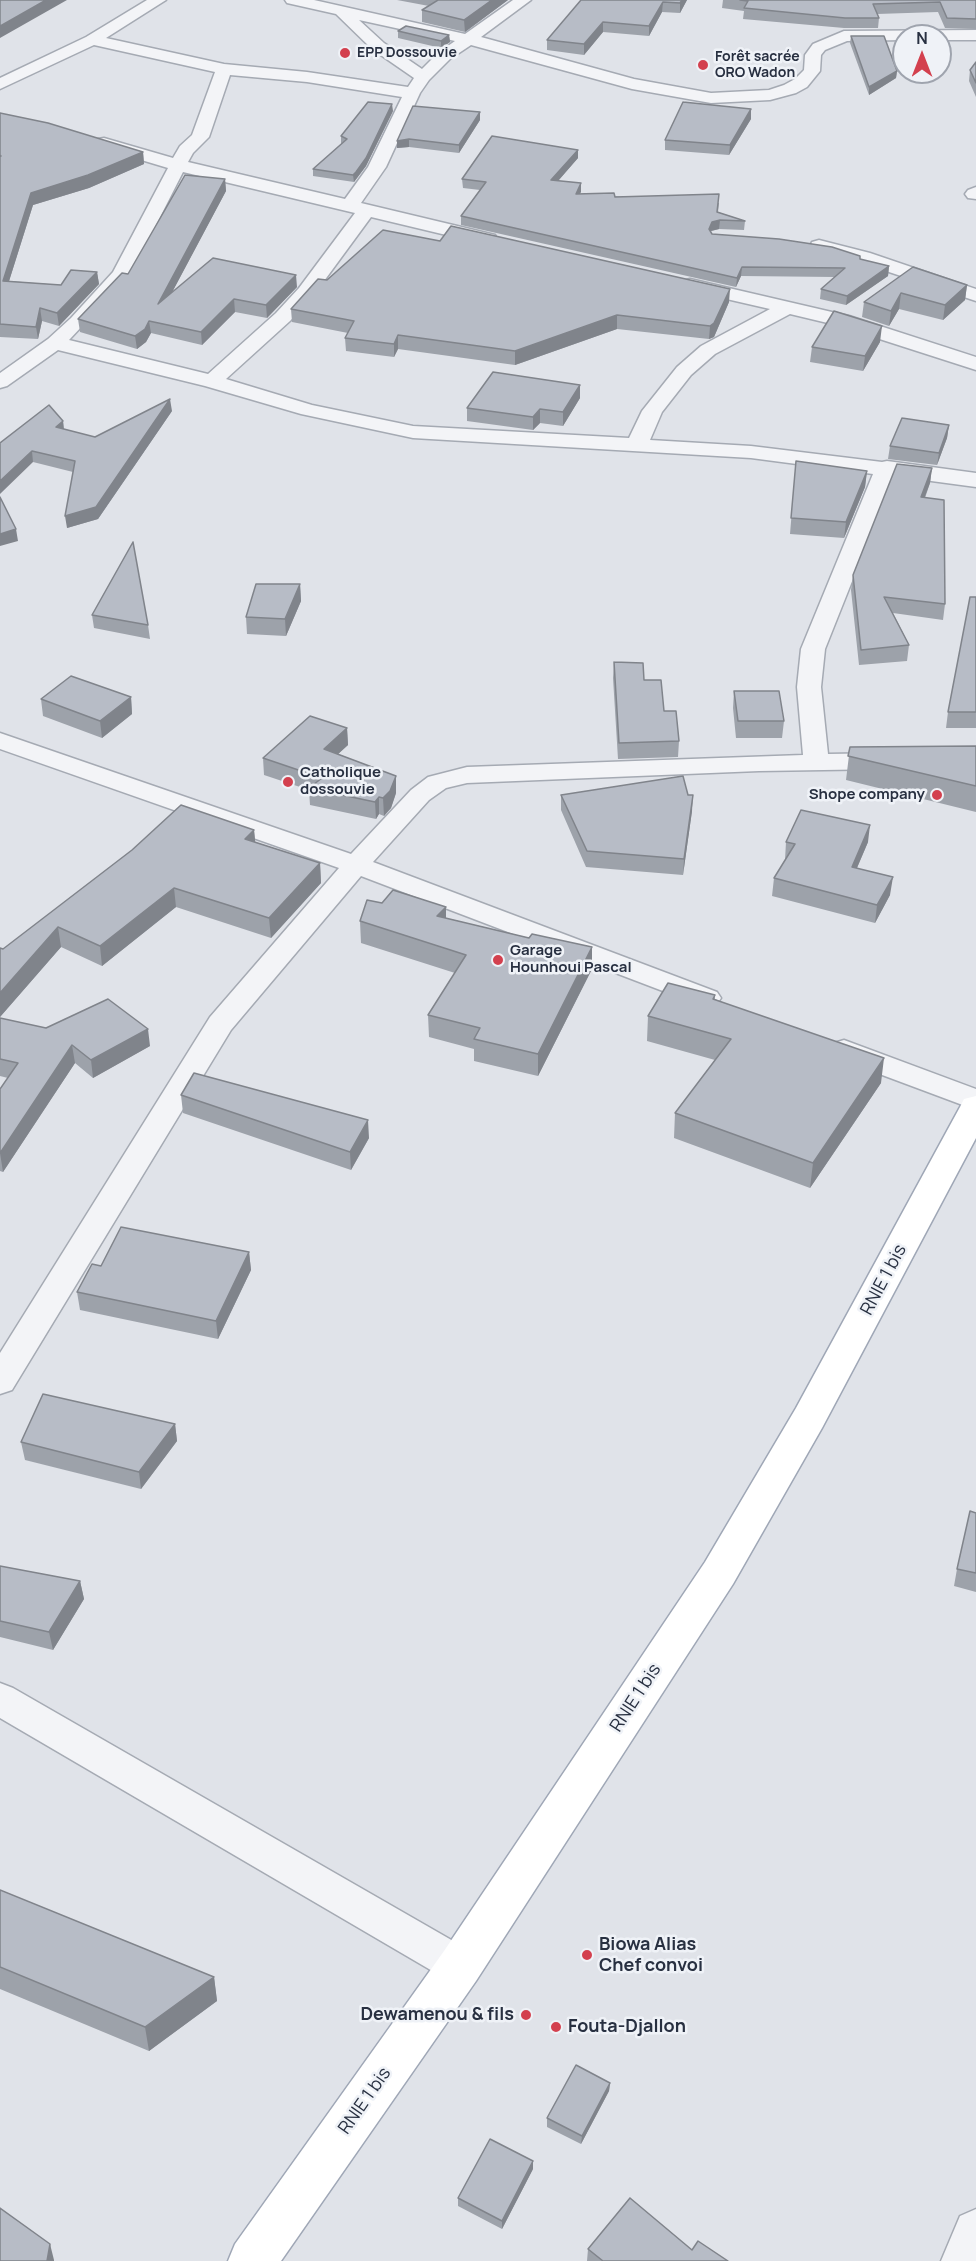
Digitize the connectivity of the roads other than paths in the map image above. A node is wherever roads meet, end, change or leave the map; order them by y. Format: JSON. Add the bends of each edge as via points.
{"nodes":[{"id":1,"x":158,"y":0,"type":"edge"},
{"id":2,"x":293,"y":0,"type":"edge"},
{"id":3,"x":523,"y":0,"type":"edge"},
{"id":4,"x":340,"y":10,"type":"junction"},
{"id":5,"x":976,"y":35,"type":"edge"},
{"id":6,"x":468,"y":39,"type":"junction"},
{"id":7,"x":92,"y":40,"type":"junction"},
{"id":8,"x":224,"y":69,"type":"junction"},
{"id":9,"x":423,"y":78,"type":"junction"},
{"id":10,"x":0,"y":84,"type":"edge"},
{"id":11,"x":412,"y":93,"type":"junction"},
{"id":12,"x":84,"y":136,"type":"edge"},
{"id":13,"x":177,"y":165,"type":"junction"},
{"id":14,"x":358,"y":209,"type":"junction"},
{"id":15,"x":503,"y":242,"type":"edge"},
{"id":16,"x":799,"y":242,"type":"edge"},
{"id":17,"x":908,"y":273,"type":"junction"},
{"id":18,"x":675,"y":281,"type":"edge"},
{"id":19,"x":887,"y":288,"type":"edge"},
{"id":20,"x":976,"y":295,"type":"edge"},
{"id":21,"x":863,"y":305,"type":"dead end"},
{"id":22,"x":789,"y":307,"type":"junction"},
{"id":23,"x":842,"y":320,"type":"junction"},
{"id":24,"x":55,"y":343,"type":"junction"},
{"id":25,"x":976,"y":364,"type":"edge"},
{"id":26,"x":212,"y":381,"type":"junction"},
{"id":27,"x":0,"y":382,"type":"edge"},
{"id":28,"x":636,"y":446,"type":"junction"},
{"id":29,"x":886,"y":467,"type":"junction"},
{"id":30,"x":976,"y":480,"type":"edge"},
{"id":31,"x":0,"y":741,"type":"edge"},
{"id":32,"x":816,"y":761,"type":"junction"},
{"id":33,"x":919,"y":761,"type":"edge"},
{"id":34,"x":356,"y":865,"type":"junction"},
{"id":35,"x":732,"y":1008,"type":"edge"},
{"id":36,"x":821,"y":1041,"type":"edge"},
{"id":37,"x":976,"y":1100,"type":"edge"},
{"id":38,"x":976,"y":1107,"type":"edge"},
{"id":39,"x":0,"y":1381,"type":"edge"},
{"id":40,"x":0,"y":1699,"type":"edge"},
{"id":41,"x":459,"y":1966,"type":"junction"},
{"id":42,"x":976,"y":2231,"type":"edge"},
{"id":43,"x":252,"y":2261,"type":"edge"},
{"id":44,"x":963,"y":2261,"type":"edge"}],
"edges":[{"from":1,"to":7,"type":"street"},
{"from":2,"to":4,"type":"street"},
{"from":3,"to":6,"type":"street"},
{"from":4,"to":6,"type":"street"},
{"from":4,"to":9,"type":"street","via":[[378,46]]},
{"from":5,"to":6,"type":"street","via":[[844,36],[819,47],[813,55],[812,71],[790,89],[770,95],[711,98],[632,84]]},
{"from":6,"to":9,"type":"street"},
{"from":7,"to":8,"type":"street"},
{"from":7,"to":10,"type":"street"},
{"from":8,"to":11,"type":"street"},
{"from":8,"to":13,"type":"street","via":[[200,137]]},
{"from":9,"to":11,"type":"street"},
{"from":11,"to":14,"type":"street"},
{"from":12,"to":13,"type":"street"},
{"from":13,"to":14,"type":"street"},
{"from":13,"to":24,"type":"street","via":[[121,274]]},
{"from":14,"to":15,"type":"street"},
{"from":14,"to":26,"type":"street","via":[[306,292],[259,341]]},
{"from":16,"to":17,"type":"street","via":[[863,257]]},
{"from":17,"to":19,"type":"street"},
{"from":17,"to":20,"type":"street"},
{"from":18,"to":22,"type":"street"},
{"from":21,"to":23,"type":"street"},
{"from":22,"to":23,"type":"street"},
{"from":22,"to":28,"type":"street","via":[[708,350],[684,371],[652,411]]},
{"from":23,"to":25,"type":"street"},
{"from":24,"to":26,"type":"street"},
{"from":24,"to":27,"type":"street"},
{"from":26,"to":28,"type":"street","via":[[308,410],[402,430]]},
{"from":28,"to":29,"type":"street","via":[[751,452]]},
{"from":29,"to":30,"type":"street"},
{"from":29,"to":32,"type":"street","via":[[813,649],[809,687]]},
{"from":31,"to":34,"type":"street"},
{"from":32,"to":33,"type":"street"},
{"from":32,"to":34,"type":"street","via":[[449,778],[420,795]]},
{"from":34,"to":35,"type":"street"},
{"from":34,"to":39,"type":"street","via":[[220,1024]]},
{"from":36,"to":37,"type":"street"},
{"from":38,"to":41,"type":"main road","name":"RNIE 1 bis","via":[[809,1418],[719,1573]]},
{"from":40,"to":41,"type":"street"},
{"from":41,"to":43,"type":"main road","name":"RNIE 1 bis"},
{"from":42,"to":44,"type":"street"}]}
